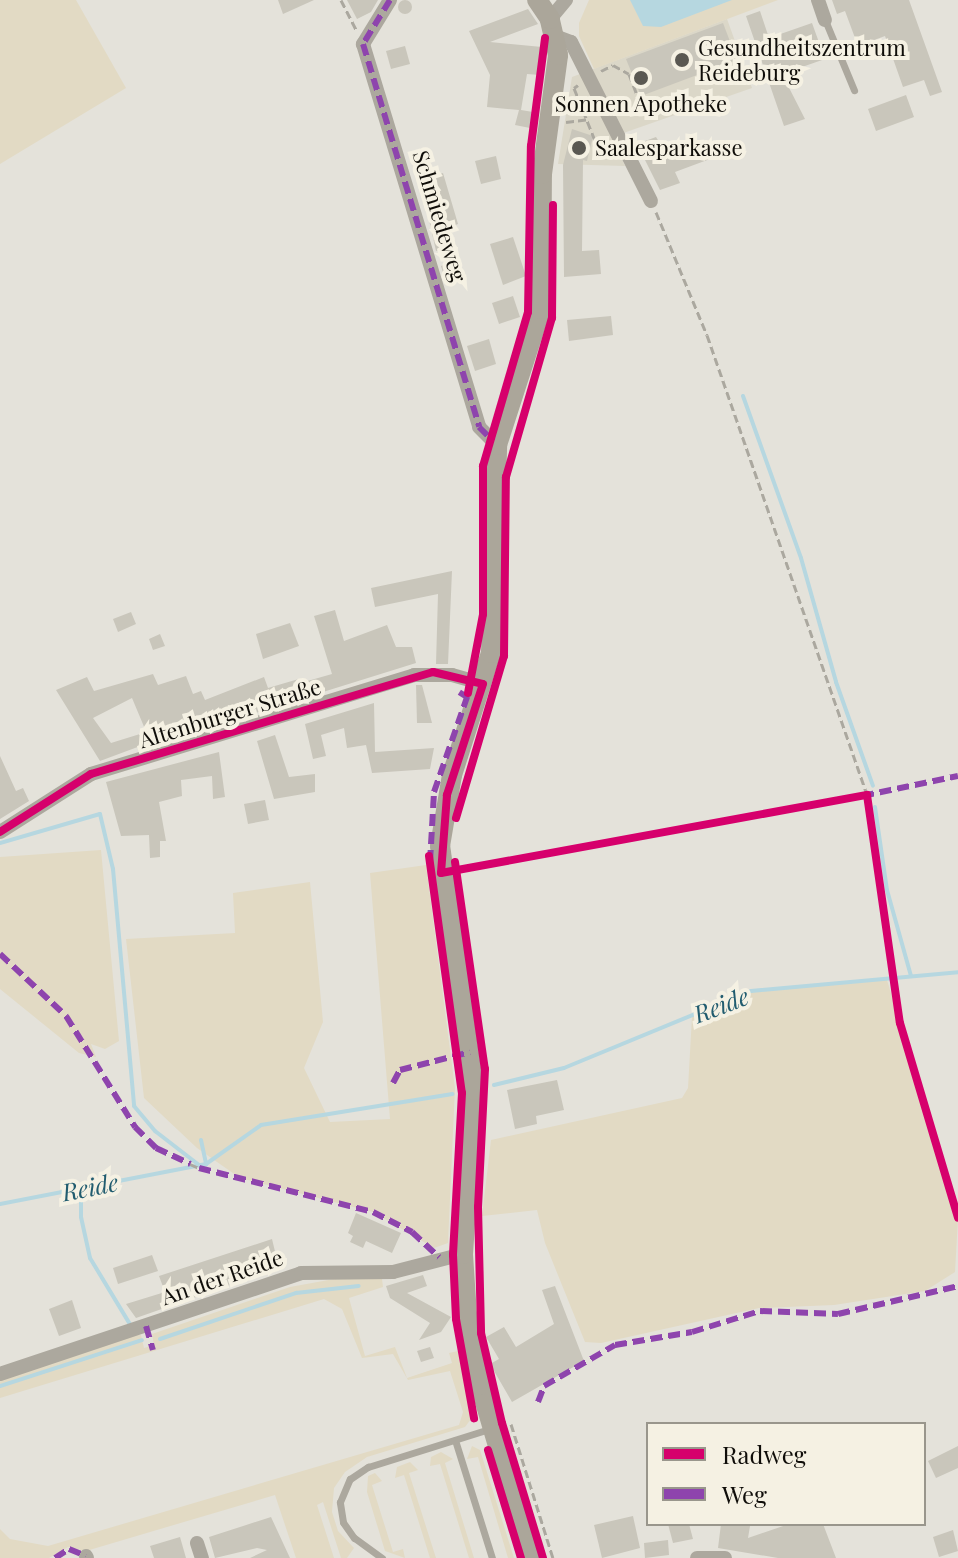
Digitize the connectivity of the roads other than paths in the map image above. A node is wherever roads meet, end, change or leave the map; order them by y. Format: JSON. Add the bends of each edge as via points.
{"nodes":[{"id":1,"x":390,"y":0,"type":"edge"},
{"id":2,"x":537,"y":0,"type":"edge"},
{"id":3,"x":566,"y":0,"type":"edge"},
{"id":4,"x":818,"y":0,"type":"edge"},
{"id":5,"x":825,"y":20,"type":"joint"},
{"id":6,"x":553,"y":27,"type":"junction"},
{"id":7,"x":854,"y":90,"type":"dead end"},
{"id":8,"x":651,"y":201,"type":"road end"},
{"id":9,"x":497,"y":445,"type":"junction"},
{"id":10,"x":483,"y":684,"type":"junction"},
{"id":11,"x":0,"y":832,"type":"edge"},
{"id":12,"x":463,"y":1254,"type":"junction"},
{"id":13,"x":0,"y":1374,"type":"edge"},
{"id":14,"x":500,"y":1423,"type":"junction"},
{"id":15,"x":455,"y":1440,"type":"junction"},
{"id":16,"x":382,"y":1558,"type":"edge"},
{"id":17,"x":492,"y":1558,"type":"edge"},
{"id":18,"x":531,"y":1558,"type":"edge"},
{"id":19,"x":697,"y":1558,"type":"edge"},
{"id":20,"x":725,"y":1558,"type":"edge"}],
"edges":[{"from":1,"to":9,"type":"street","name":"Schmiedeweg","via":[[363,44],[479,427]]},
{"from":2,"to":6,"type":"main road"},
{"from":3,"to":6,"type":"street"},
{"from":4,"to":5,"type":"street"},
{"from":5,"to":7,"type":"lane"},
{"from":6,"to":8,"type":"street","via":[[571,42]]},
{"from":6,"to":9,"type":"main road","via":[[556,81],[542,174],[541,309]]},
{"from":9,"to":10,"type":"main road","via":[[496,599]]},
{"from":10,"to":11,"type":"street","name":"Altenburger Straße","via":[[452,675],[414,675],[152,755],[91,774]]},
{"from":10,"to":12,"type":"main road","via":[[449,785],[440,846],[474,1090]]},
{"from":12,"to":13,"type":"street","name":"An der Reide","via":[[393,1272],[301,1273]]},
{"from":12,"to":14,"type":"main road","via":[[471,1343]]},
{"from":14,"to":15,"type":"lane"},
{"from":14,"to":18,"type":"main road"},
{"from":15,"to":16,"type":"lane","via":[[368,1467],[345,1486],[340,1502],[343,1522]]},
{"from":15,"to":17,"type":"lane"},
{"from":19,"to":20,"type":"street"}]}
